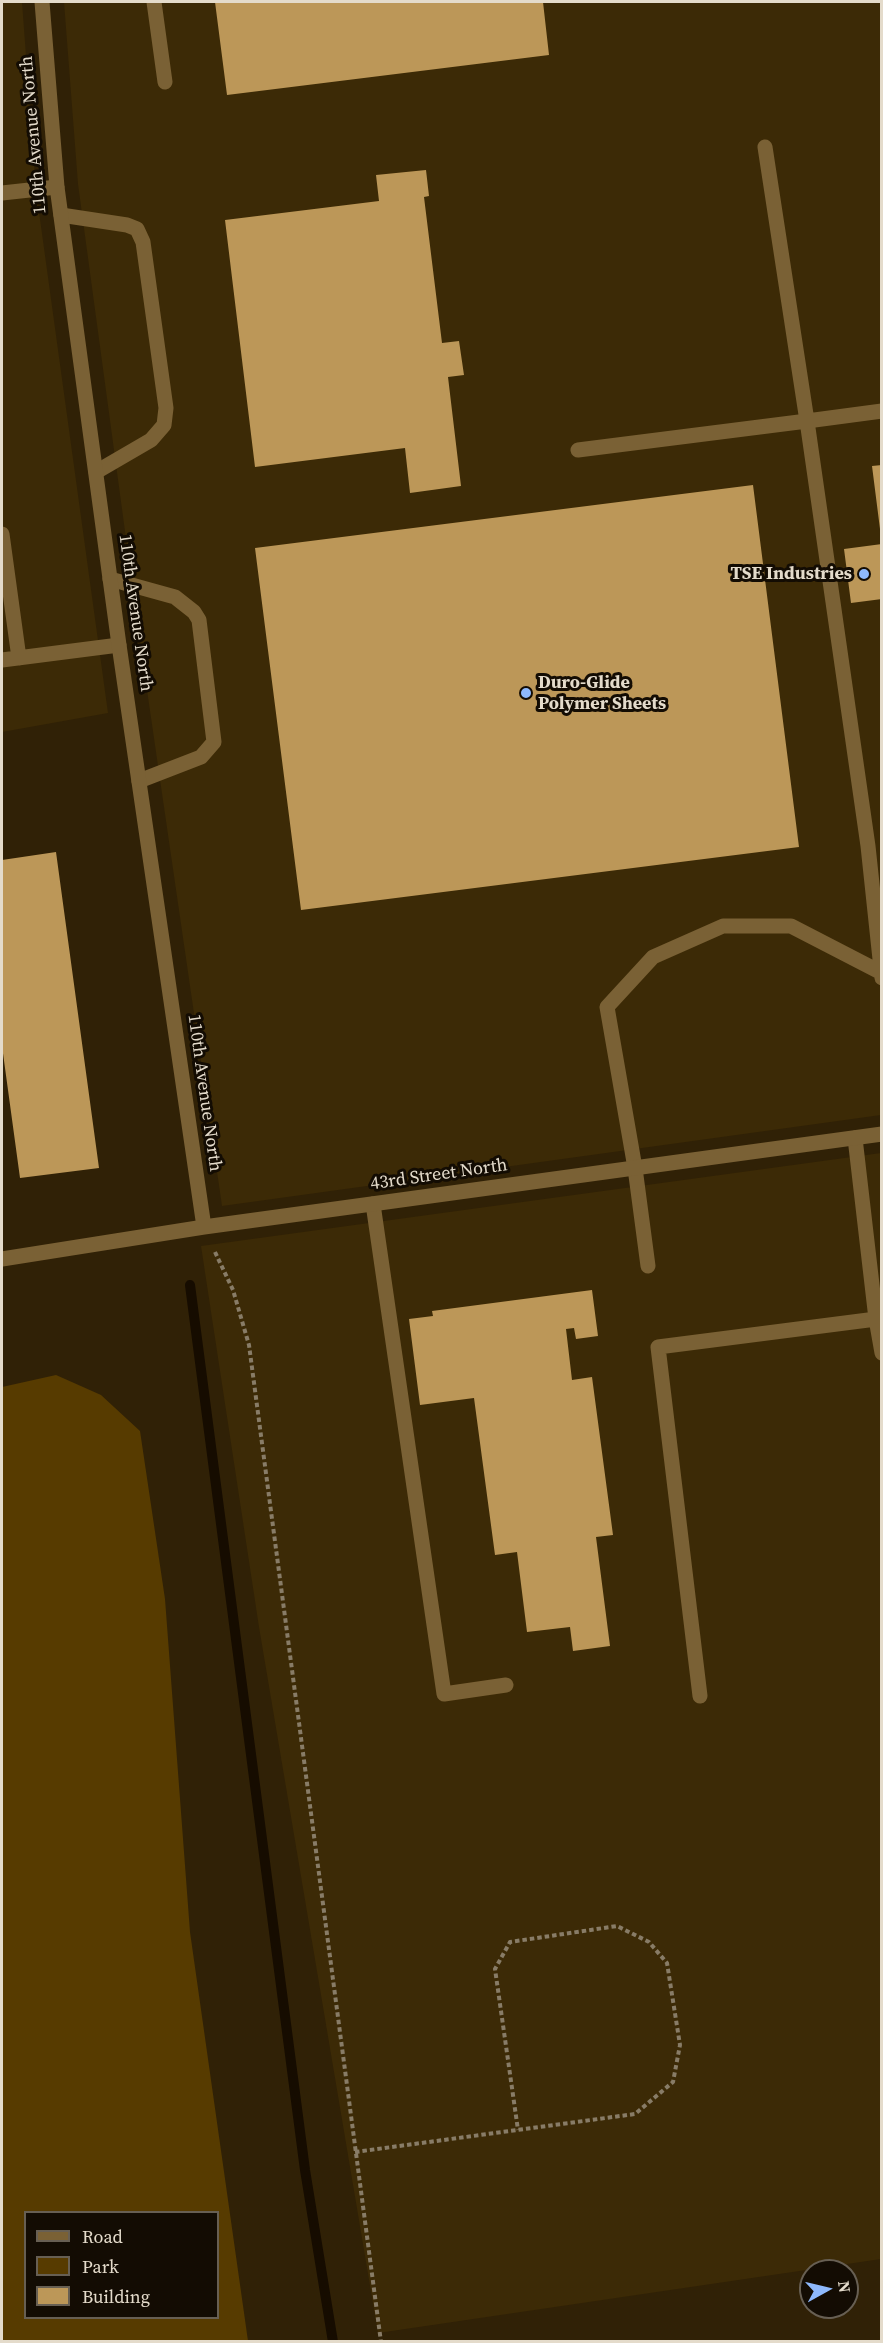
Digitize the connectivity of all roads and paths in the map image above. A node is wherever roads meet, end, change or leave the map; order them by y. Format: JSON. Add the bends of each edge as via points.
{"nodes":[{"id":1,"x":42,"y":2,"type":"edge"},
{"id":2,"x":154,"y":2,"type":"edge"},
{"id":3,"x":165,"y":82,"type":"dead end"},
{"id":4,"x":765,"y":147,"type":"dead end"},
{"id":5,"x":57,"y":187,"type":"junction"},
{"id":6,"x":2,"y":193,"type":"edge"},
{"id":7,"x":61,"y":215,"type":"junction"},
{"id":8,"x":882,"y":411,"type":"edge"},
{"id":9,"x":807,"y":421,"type":"junction"},
{"id":10,"x":578,"y":450,"type":"dead end"},
{"id":11,"x":96,"y":472,"type":"junction"},
{"id":12,"x":2,"y":534,"type":"edge"},
{"id":13,"x":110,"y":579,"type":"junction"},
{"id":14,"x":119,"y":645,"type":"junction"},
{"id":15,"x":19,"y":658,"type":"junction"},
{"id":16,"x":2,"y":660,"type":"edge"},
{"id":17,"x":139,"y":781,"type":"junction"},
{"id":18,"x":876,"y":871,"type":"edge"},
{"id":19,"x":881,"y":973,"type":"edge"},
{"id":20,"x":882,"y":978,"type":"edge"},
{"id":21,"x":882,"y":1134,"type":"edge"},
{"id":22,"x":855,"y":1138,"type":"junction"},
{"id":23,"x":635,"y":1168,"type":"junction"},
{"id":24,"x":373,"y":1204,"type":"junction"},
{"id":25,"x":204,"y":1227,"type":"junction"},
{"id":26,"x":2,"y":1259,"type":"edge"},
{"id":27,"x":648,"y":1266,"type":"dead end"},
{"id":28,"x":876,"y":1319,"type":"junction"},
{"id":29,"x":882,"y":1353,"type":"edge"},
{"id":30,"x":507,"y":1686,"type":"dead end"},
{"id":31,"x":700,"y":1696,"type":"dead end"},
{"id":32,"x":518,"y":2130,"type":"junction"},
{"id":33,"x":356,"y":2152,"type":"junction"},
{"id":34,"x":381,"y":2342,"type":"edge"}],
"edges":[{"from":1,"to":5,"type":"street","name":"110th Avenue North"},
{"from":2,"to":3,"type":"street"},
{"from":4,"to":9,"type":"street"},
{"from":5,"to":6,"type":"street"},
{"from":5,"to":7,"type":"street","name":"110th Avenue North"},
{"from":7,"to":11,"type":"street","name":"110th Avenue North"},
{"from":7,"to":11,"type":"street","via":[[137,229],[143,242],[166,408],[165,425],[151,440]]},
{"from":8,"to":9,"type":"street"},
{"from":9,"to":10,"type":"street"},
{"from":9,"to":18,"type":"street"},
{"from":11,"to":13,"type":"street","name":"110th Avenue North"},
{"from":12,"to":15,"type":"street"},
{"from":13,"to":14,"type":"street","name":"110th Avenue North"},
{"from":13,"to":17,"type":"street","via":[[175,597],[199,620],[214,742],[201,756]]},
{"from":14,"to":15,"type":"street"},
{"from":14,"to":17,"type":"street","name":"110th Avenue North"},
{"from":15,"to":16,"type":"street"},
{"from":17,"to":25,"type":"street","name":"110th Avenue North"},
{"from":18,"to":19,"type":"street"},
{"from":19,"to":20,"type":"street"},
{"from":19,"to":23,"type":"street","via":[[791,926],[723,926],[653,957],[607,1007]]},
{"from":21,"to":22,"type":"street","name":"43rd Street North"},
{"from":22,"to":23,"type":"street","name":"43rd Street North"},
{"from":22,"to":28,"type":"street"},
{"from":23,"to":24,"type":"street","name":"43rd Street North"},
{"from":23,"to":27,"type":"street"},
{"from":24,"to":25,"type":"street","name":"43rd Street North"},
{"from":24,"to":30,"type":"street","via":[[444,1694]]},
{"from":25,"to":26,"type":"street","name":"43rd Street North"},
{"from":25,"to":33,"type":"path","via":[[232,1290],[249,1345]]},
{"from":28,"to":29,"type":"street"},
{"from":28,"to":31,"type":"street","via":[[658,1347]]},
{"from":32,"to":32,"type":"path","via":[[635,2114],[673,2082],[680,2045],[667,1963],[649,1942],[617,1926],[510,1942],[495,1969]]},
{"from":32,"to":33,"type":"path"},
{"from":33,"to":34,"type":"path"}]}
